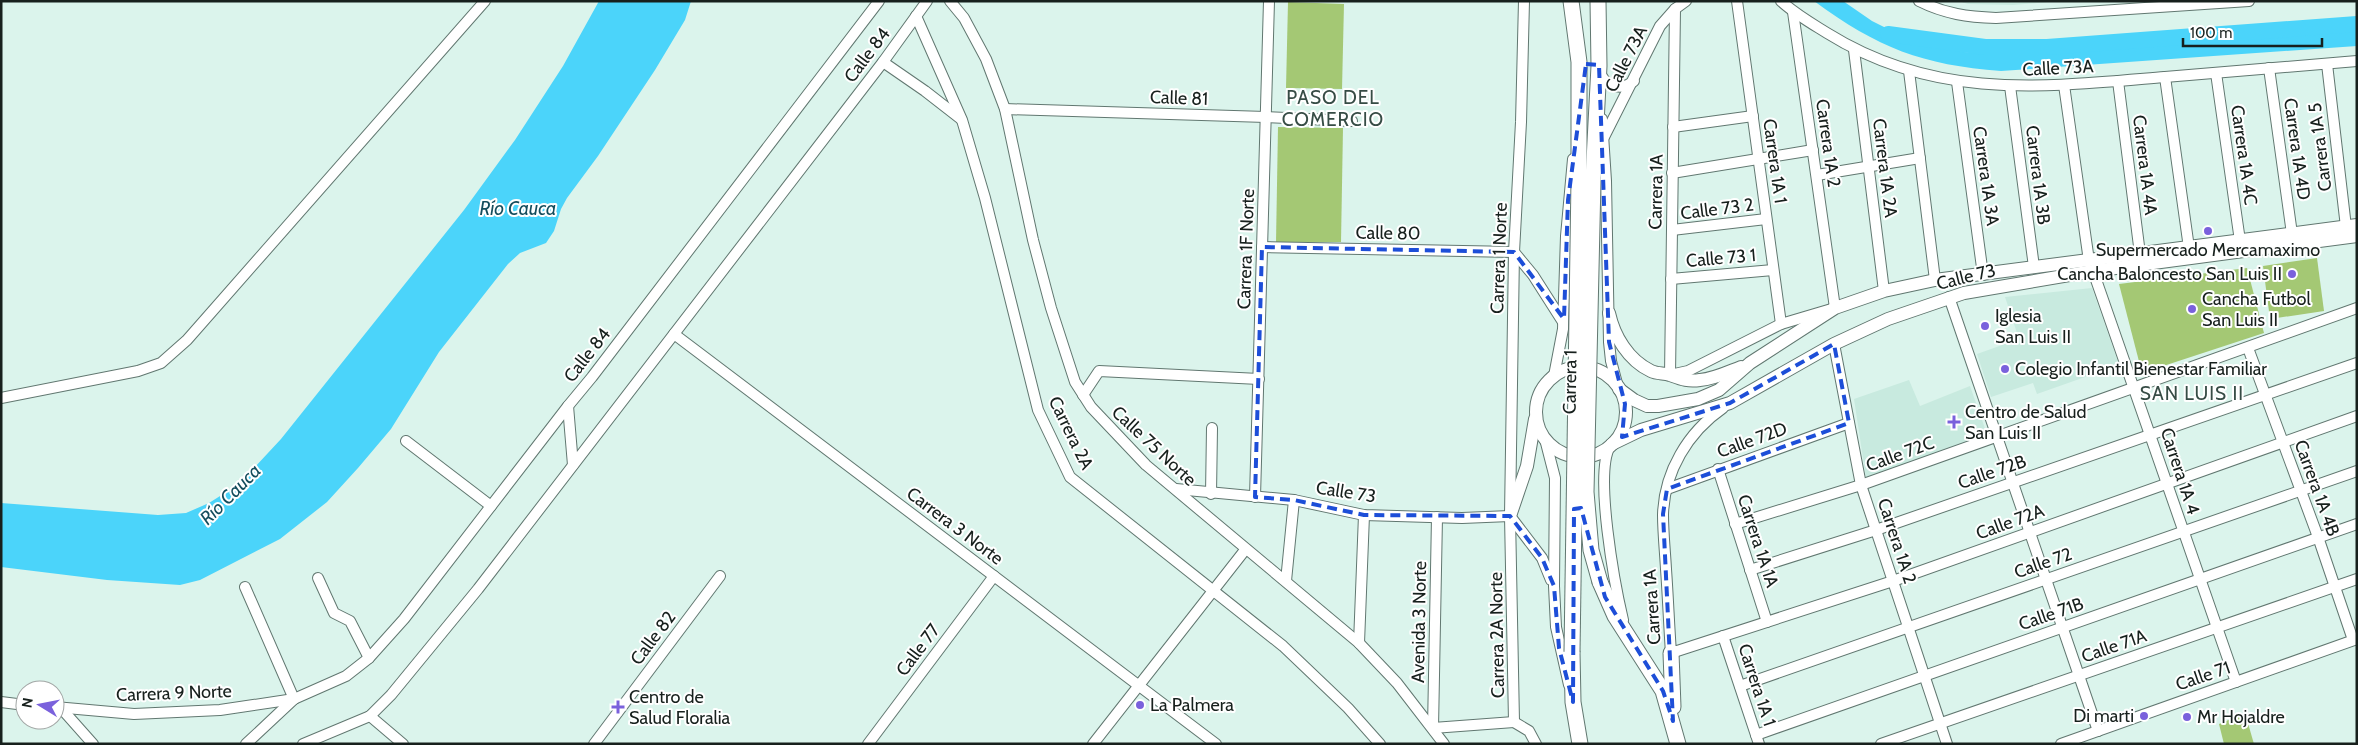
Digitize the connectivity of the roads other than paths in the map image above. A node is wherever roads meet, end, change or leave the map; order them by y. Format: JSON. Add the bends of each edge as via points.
{"nodes":[{"id":1,"x":486,"y":1,"type":"edge"},
{"id":2,"x":879,"y":1,"type":"edge"},
{"id":3,"x":927,"y":1,"type":"edge"},
{"id":4,"x":950,"y":1,"type":"edge"},
{"id":5,"x":1269,"y":1,"type":"edge"},
{"id":6,"x":1524,"y":1,"type":"edge"},
{"id":7,"x":1572,"y":1,"type":"edge"},
{"id":8,"x":1598,"y":1,"type":"edge"},
{"id":9,"x":1686,"y":1,"type":"edge"},
{"id":10,"x":1737,"y":1,"type":"edge"},
{"id":11,"x":1781,"y":1,"type":"edge"},
{"id":12,"x":1919,"y":1,"type":"edge"},
{"id":13,"x":2249,"y":1,"type":"edge"},
{"id":14,"x":1675,"y":9,"type":"junction"},
{"id":15,"x":1793,"y":12,"type":"junction"},
{"id":16,"x":916,"y":16,"type":"junction"},
{"id":17,"x":1854,"y":50,"type":"junction"},
{"id":18,"x":2357,"y":61,"type":"edge"},
{"id":19,"x":883,"y":62,"type":"junction"},
{"id":20,"x":2327,"y":64,"type":"junction"},
{"id":21,"x":1599,"y":66,"type":"junction"},
{"id":22,"x":2269,"y":68,"type":"junction"},
{"id":23,"x":1909,"y":71,"type":"junction"},
{"id":24,"x":2216,"y":73,"type":"junction"},
{"id":25,"x":2165,"y":77,"type":"junction"},
{"id":26,"x":1634,"y":81,"type":"junction"},
{"id":27,"x":2118,"y":81,"type":"junction"},
{"id":28,"x":1957,"y":82,"type":"junction"},
{"id":29,"x":2064,"y":85,"type":"junction"},
{"id":30,"x":2010,"y":86,"type":"junction"},
{"id":31,"x":1581,"y":104,"type":"junction"},
{"id":32,"x":1006,"y":109,"type":"junction"},
{"id":33,"x":1752,"y":116,"type":"junction"},
{"id":34,"x":1266,"y":117,"type":"junction"},
{"id":35,"x":962,"y":120,"type":"junction"},
{"id":36,"x":1352,"y":121,"type":"dead end"},
{"id":37,"x":1673,"y":127,"type":"junction"},
{"id":38,"x":1603,"y":138,"type":"junction"},
{"id":39,"x":1813,"y":150,"type":"junction"},
{"id":40,"x":1758,"y":158,"type":"junction"},
{"id":41,"x":1920,"y":158,"type":"junction"},
{"id":42,"x":1868,"y":166,"type":"junction"},
{"id":43,"x":1672,"y":173,"type":"junction"},
{"id":44,"x":1817,"y":175,"type":"junction"},
{"id":45,"x":1586,"y":180,"type":"junction"},
{"id":46,"x":1766,"y":219,"type":"junction"},
{"id":47,"x":2352,"y":226,"type":"edge"},
{"id":48,"x":1672,"y":230,"type":"junction"},
{"id":49,"x":2292,"y":234,"type":"junction"},
{"id":50,"x":2357,"y":236,"type":"edge"},
{"id":51,"x":2240,"y":241,"type":"junction"},
{"id":52,"x":1262,"y":247,"type":"junction"},
{"id":53,"x":2189,"y":248,"type":"junction"},
{"id":54,"x":1514,"y":252,"type":"junction"},
{"id":55,"x":2140,"y":254,"type":"junction"},
{"id":56,"x":2091,"y":266,"type":"junction"},
{"id":57,"x":2034,"y":268,"type":"junction"},
{"id":58,"x":1773,"y":270,"type":"junction"},
{"id":59,"x":1982,"y":275,"type":"junction"},
{"id":60,"x":1671,"y":279,"type":"junction"},
{"id":61,"x":1934,"y":280,"type":"junction"},
{"id":62,"x":1884,"y":291,"type":"junction"},
{"id":63,"x":1949,"y":297,"type":"junction"},
{"id":64,"x":1835,"y":308,"type":"junction"},
{"id":65,"x":2357,"y":308,"type":"edge"},
{"id":66,"x":1609,"y":313,"type":"junction"},
{"id":67,"x":1563,"y":322,"type":"junction"},
{"id":68,"x":1781,"y":324,"type":"junction"},
{"id":69,"x":674,"y":334,"type":"junction"},
{"id":70,"x":1834,"y":344,"type":"junction"},
{"id":71,"x":2248,"y":348,"type":"junction"},
{"id":72,"x":1750,"y":363,"type":"junction"},
{"id":73,"x":2357,"y":363,"type":"edge"},
{"id":74,"x":1670,"y":375,"type":"junction"},
{"id":75,"x":1554,"y":376,"type":"junction"},
{"id":76,"x":1259,"y":379,"type":"junction"},
{"id":77,"x":1619,"y":388,"type":"junction"},
{"id":78,"x":2134,"y":388,"type":"junction"},
{"id":79,"x":1083,"y":395,"type":"junction"},
{"id":80,"x":2266,"y":395,"type":"junction"},
{"id":81,"x":1,"y":398,"type":"edge"},
{"id":82,"x":1730,"y":403,"type":"junction"},
{"id":83,"x":568,"y":406,"type":"junction"},
{"id":84,"x":1536,"y":414,"type":"junction"},
{"id":85,"x":2357,"y":416,"type":"edge"},
{"id":86,"x":1850,"y":423,"type":"junction"},
{"id":87,"x":1212,"y":428,"type":"dead end"},
{"id":88,"x":2151,"y":434,"type":"junction"},
{"id":89,"x":1997,"y":436,"type":"junction"},
{"id":90,"x":1545,"y":439,"type":"junction"},
{"id":91,"x":406,"y":441,"type":"dead end"},
{"id":92,"x":2284,"y":443,"type":"junction"},
{"id":93,"x":1611,"y":445,"type":"junction"},
{"id":94,"x":573,"y":465,"type":"junction"},
{"id":95,"x":1718,"y":469,"type":"junction"},
{"id":96,"x":2357,"y":471,"type":"edge"},
{"id":97,"x":2013,"y":482,"type":"junction"},
{"id":98,"x":2166,"y":484,"type":"junction"},
{"id":99,"x":1861,"y":485,"type":"junction"},
{"id":100,"x":1176,"y":489,"type":"junction"},
{"id":101,"x":1667,"y":489,"type":"junction"},
{"id":102,"x":2301,"y":490,"type":"junction"},
{"id":103,"x":1211,"y":494,"type":"junction"},
{"id":104,"x":1255,"y":498,"type":"junction"},
{"id":105,"x":1294,"y":500,"type":"junction"},
{"id":106,"x":490,"y":506,"type":"junction"},
{"id":107,"x":1364,"y":515,"type":"junction"},
{"id":108,"x":1510,"y":516,"type":"junction"},
{"id":109,"x":1437,"y":518,"type":"junction"},
{"id":110,"x":1735,"y":524,"type":"junction"},
{"id":111,"x":2357,"y":524,"type":"edge"},
{"id":112,"x":1876,"y":530,"type":"junction"},
{"id":113,"x":2029,"y":532,"type":"junction"},
{"id":114,"x":2183,"y":532,"type":"junction"},
{"id":115,"x":2318,"y":537,"type":"junction"},
{"id":116,"x":1245,"y":550,"type":"junction"},
{"id":117,"x":1750,"y":570,"type":"junction"},
{"id":118,"x":720,"y":576,"type":"dead end"},
{"id":119,"x":994,"y":576,"type":"junction"},
{"id":120,"x":318,"y":578,"type":"dead end"},
{"id":121,"x":2200,"y":579,"type":"junction"},
{"id":122,"x":2357,"y":579,"type":"edge"},
{"id":123,"x":2045,"y":580,"type":"junction"},
{"id":124,"x":1893,"y":581,"type":"junction"},
{"id":125,"x":1286,"y":582,"type":"junction"},
{"id":126,"x":1554,"y":586,"type":"junction"},
{"id":127,"x":2335,"y":586,"type":"junction"},
{"id":128,"x":245,"y":587,"type":"dead end"},
{"id":129,"x":1213,"y":590,"type":"junction"},
{"id":130,"x":1767,"y":622,"type":"junction"},
{"id":131,"x":1908,"y":627,"type":"junction"},
{"id":132,"x":2217,"y":627,"type":"junction"},
{"id":133,"x":2061,"y":628,"type":"junction"},
{"id":134,"x":1625,"y":634,"type":"junction"},
{"id":135,"x":1723,"y":636,"type":"junction"},
{"id":136,"x":2355,"y":640,"type":"edge"},
{"id":137,"x":1359,"y":643,"type":"junction"},
{"id":138,"x":1671,"y":653,"type":"junction"},
{"id":139,"x":369,"y":658,"type":"junction"},
{"id":140,"x":2078,"y":675,"type":"junction"},
{"id":141,"x":1924,"y":676,"type":"junction"},
{"id":142,"x":2236,"y":682,"type":"junction"},
{"id":143,"x":1138,"y":685,"type":"junction"},
{"id":144,"x":1740,"y":686,"type":"junction"},
{"id":145,"x":294,"y":699,"type":"junction"},
{"id":146,"x":1,"y":702,"type":"edge"},
{"id":147,"x":1573,"y":702,"type":"junction"},
{"id":148,"x":15,"y":704,"type":"edge"},
{"id":149,"x":65,"y":708,"type":"edge"},
{"id":150,"x":65,"y":714,"type":"edge"},
{"id":151,"x":370,"y":716,"type":"junction"},
{"id":152,"x":1673,"y":721,"type":"junction"},
{"id":153,"x":1514,"y":722,"type":"junction"},
{"id":154,"x":1940,"y":723,"type":"junction"},
{"id":155,"x":1434,"y":728,"type":"junction"},
{"id":156,"x":2098,"y":730,"type":"junction"},
{"id":157,"x":1758,"y":739,"type":"edge"},
{"id":158,"x":2089,"y":739,"type":"edge"},
{"id":159,"x":93,"y":744,"type":"edge"},
{"id":160,"x":246,"y":744,"type":"edge"},
{"id":161,"x":304,"y":744,"type":"edge"},
{"id":162,"x":403,"y":744,"type":"edge"},
{"id":163,"x":594,"y":744,"type":"edge"},
{"id":164,"x":868,"y":744,"type":"edge"},
{"id":165,"x":1092,"y":744,"type":"edge"},
{"id":166,"x":1216,"y":744,"type":"edge"},
{"id":167,"x":1380,"y":744,"type":"edge"},
{"id":168,"x":1444,"y":744,"type":"edge"},
{"id":169,"x":1536,"y":744,"type":"edge"},
{"id":170,"x":1580,"y":744,"type":"edge"},
{"id":171,"x":1678,"y":744,"type":"edge"},
{"id":172,"x":1882,"y":744,"type":"edge"},
{"id":173,"x":1947,"y":744,"type":"edge"},
{"id":174,"x":2061,"y":744,"type":"edge"}],
"edges":[{"from":1,"to":81,"type":"street","via":[[187,340],[162,362],[121,375]]},
{"from":2,"to":83,"type":"street","name":"Calle 84"},
{"from":3,"to":16,"type":"street","name":"Calle 84"},
{"from":4,"to":32,"type":"street","name":"Calle 75 Norte","via":[[964,18],[986,60]]},
{"from":5,"to":34,"type":"street","name":"Carrera 1F Norte"},
{"from":6,"to":54,"type":"street","name":"Carrera 1 Norte"},
{"from":7,"to":31,"type":"highway","name":"Carrera 1"},
{"from":8,"to":21,"type":"highway","name":"Carrera 1"},
{"from":9,"to":14,"type":"street","name":"Calle 73A"},
{"from":10,"to":33,"type":"street","name":"Carrera 1A 1"},
{"from":11,"to":15,"type":"street","name":"Calle 73A"},
{"from":12,"to":13,"type":"street","via":[[1967,18]]},
{"from":14,"to":26,"type":"street","name":"Calle 73A","via":[[1660,26]]},
{"from":14,"to":37,"type":"street","name":"Carrera 1A"},
{"from":15,"to":17,"type":"street","name":"Calle 73A"},
{"from":15,"to":39,"type":"street","name":"Carrera 1A 2"},
{"from":16,"to":19,"type":"street","name":"Calle 84"},
{"from":16,"to":35,"type":"street","name":"Carrera 2A"},
{"from":17,"to":23,"type":"street","name":"Calle 73A"},
{"from":17,"to":42,"type":"street","name":"Carrera 1A 2A"},
{"from":18,"to":20,"type":"street","name":"Calle 73A"},
{"from":19,"to":35,"type":"street"},
{"from":19,"to":69,"type":"street","name":"Calle 84"},
{"from":20,"to":22,"type":"street","name":"Calle 73A"},
{"from":20,"to":47,"type":"street","name":"Carrera 1A 5"},
{"from":21,"to":26,"type":"street","via":[[1603,78],[1613,86],[1626,86]]},
{"from":21,"to":38,"type":"street"},
{"from":21,"to":45,"type":"highway","name":"Carrera 1"},
{"from":22,"to":24,"type":"street","name":"Calle 73A"},
{"from":22,"to":49,"type":"street","name":"Carrera 1A 4D"},
{"from":23,"to":28,"type":"street","name":"Calle 73A"},
{"from":23,"to":41,"type":"street"},
{"from":24,"to":25,"type":"street","name":"Calle 73A"},
{"from":24,"to":51,"type":"street","name":"Carrera 1A 4C"},
{"from":25,"to":27,"type":"street","name":"Calle 73A"},
{"from":25,"to":53,"type":"street"},
{"from":26,"to":38,"type":"street","name":"Calle 73A"},
{"from":27,"to":29,"type":"street","name":"Calle 73A"},
{"from":27,"to":55,"type":"street","name":"Carrera 1A 4A"},
{"from":28,"to":30,"type":"street","name":"Calle 73A"},
{"from":28,"to":59,"type":"street","name":"Carrera 1A 3A"},
{"from":29,"to":30,"type":"street","name":"Calle 73A"},
{"from":29,"to":56,"type":"street","name":"Carrera 1A 4"},
{"from":30,"to":57,"type":"street","name":"Carrera 1A 3B"},
{"from":31,"to":45,"type":"highway","name":"Carrera 1"},
{"from":31,"to":67,"type":"street","via":[[1568,200]]},
{"from":32,"to":34,"type":"street","name":"Calle 81"},
{"from":32,"to":79,"type":"street","name":"Calle 75 Norte","via":[[1033,240],[1051,308],[1075,382]]},
{"from":33,"to":37,"type":"street"},
{"from":33,"to":40,"type":"street","name":"Carrera 1A 1"},
{"from":34,"to":36,"type":"street","name":"Calle 81"},
{"from":34,"to":52,"type":"street","name":"Carrera 1F Norte"},
{"from":35,"to":129,"type":"street","name":"Carrera 2A","via":[[1038,410],[1070,477]]},
{"from":37,"to":43,"type":"street","name":"Carrera 1A"},
{"from":38,"to":66,"type":"street"},
{"from":39,"to":40,"type":"street"},
{"from":39,"to":44,"type":"street","name":"Carrera 1A 2"},
{"from":40,"to":43,"type":"street"},
{"from":40,"to":46,"type":"street","name":"Carrera 1A 1"},
{"from":41,"to":42,"type":"street"},
{"from":41,"to":61,"type":"street"},
{"from":42,"to":44,"type":"street"},
{"from":42,"to":62,"type":"street","name":"Carrera 1A 2A"},
{"from":43,"to":48,"type":"street","name":"Carrera 1A"},
{"from":44,"to":64,"type":"street","name":"Carrera 1A 2"},
{"from":45,"to":134,"type":"highway","name":"Carrera 1","bridge":true,"via":[[1586,492],[1591,550],[1609,606]]},
{"from":45,"to":147,"type":"highway","name":"Carrera 1","bridge":true},
{"from":46,"to":48,"type":"street","name":"Calle 73 2"},
{"from":46,"to":58,"type":"street","name":"Carrera 1A 1"},
{"from":47,"to":49,"type":"main road","name":"Calle 73"},
{"from":48,"to":60,"type":"street","name":"Carrera 1A"},
{"from":49,"to":51,"type":"main road","name":"Calle 73"},
{"from":50,"to":56,"type":"main road","name":"Calle 73"},
{"from":51,"to":53,"type":"main road","name":"Calle 73"},
{"from":52,"to":54,"type":"street","name":"Calle 80"},
{"from":52,"to":76,"type":"street","name":"Carrera 1F Norte"},
{"from":53,"to":55,"type":"main road","name":"Calle 73"},
{"from":54,"to":67,"type":"street","via":[[1538,281]]},
{"from":54,"to":108,"type":"street","name":"Carrera 1 Norte"},
{"from":55,"to":56,"type":"main road","name":"Calle 73"},
{"from":56,"to":57,"type":"main road","name":"Calle 73"},
{"from":56,"to":63,"type":"main road","name":"Calle 73"},
{"from":56,"to":78,"type":"street","name":"Carrera 1A 4"},
{"from":57,"to":59,"type":"main road","name":"Calle 73"},
{"from":58,"to":60,"type":"street","name":"Calle 73 1"},
{"from":58,"to":68,"type":"street","name":"Carrera 1A 1"},
{"from":59,"to":61,"type":"main road","name":"Calle 73"},
{"from":60,"to":74,"type":"street","name":"Carrera 1A"},
{"from":61,"to":62,"type":"main road","name":"Calle 73"},
{"from":62,"to":64,"type":"main road","name":"Calle 73"},
{"from":63,"to":70,"type":"main road","name":"Calle 73","via":[[1888,319]]},
{"from":63,"to":89,"type":"street"},
{"from":64,"to":68,"type":"street"},
{"from":64,"to":72,"type":"main road","name":"Calle 73"},
{"from":65,"to":71,"type":"street","name":"Calle 72C"},
{"from":66,"to":74,"type":"main road","via":[[1617,337],[1632,357],[1653,372]]},
{"from":66,"to":77,"type":"street","via":[[1610,353]]},
{"from":67,"to":75,"type":"street"},
{"from":68,"to":74,"type":"street","via":[[1688,371]]},
{"from":69,"to":94,"type":"street","name":"Calle 84"},
{"from":69,"to":119,"type":"street","name":"Carrera 3 Norte"},
{"from":70,"to":82,"type":"main road","name":"Calle 73"},
{"from":70,"to":86,"type":"street","name":"Carrera 1A 2"},
{"from":71,"to":78,"type":"street","name":"Calle 72C"},
{"from":71,"to":80,"type":"street","name":"Carrera 1A 4B"},
{"from":72,"to":74,"type":"main road","via":[[1698,380],[1679,380]]},
{"from":72,"to":77,"type":"main road","name":"Calle 73","via":[[1719,390],[1687,402],[1647,406]]},
{"from":73,"to":80,"type":"street","name":"Calle 72B"},
{"from":75,"to":77,"type":"main road","via":[[1570,368],[1590,368],[1606,375]]},
{"from":75,"to":84,"type":"main road","via":[[1541,393]]},
{"from":76,"to":79,"type":"street","via":[[1099,371]]},
{"from":76,"to":104,"type":"street","name":"Carrera 1F Norte"},
{"from":77,"to":93,"type":"main road","via":[[1625,404],[1624,420]]},
{"from":78,"to":88,"type":"street","name":"Carrera 1A 4"},
{"from":78,"to":89,"type":"street","name":"Calle 72C"},
{"from":79,"to":100,"type":"street","name":"Calle 75 Norte","via":[[1110,430]]},
{"from":80,"to":88,"type":"street","name":"Calle 72B"},
{"from":80,"to":92,"type":"street","name":"Carrera 1A 4B"},
{"from":82,"to":93,"type":"main road","name":"Calle 73","via":[[1641,430]]},
{"from":82,"to":101,"type":"street","name":"Carrera 1A","via":[[1710,418],[1688,442]]},
{"from":83,"to":94,"type":"street"},
{"from":83,"to":106,"type":"street","name":"Calle 84"},
{"from":84,"to":90,"type":"main road"},
{"from":84,"to":108,"type":"main road","via":[[1527,466]]},
{"from":85,"to":92,"type":"street","name":"Calle 72A"},
{"from":86,"to":95,"type":"street","name":"Calle 72D"},
{"from":86,"to":99,"type":"street","name":"Carrera 1A 2"},
{"from":87,"to":103,"type":"street"},
{"from":88,"to":97,"type":"street","name":"Calle 72B"},
{"from":88,"to":98,"type":"street","name":"Carrera 1A 4"},
{"from":89,"to":97,"type":"street"},
{"from":89,"to":99,"type":"street","name":"Calle 72C"},
{"from":90,"to":93,"type":"main road","via":[[1559,451],[1574,456],[1593,455]]},
{"from":90,"to":126,"type":"street","via":[[1555,478]]},
{"from":91,"to":106,"type":"street"},
{"from":92,"to":98,"type":"street","name":"Calle 72A"},
{"from":92,"to":102,"type":"street","name":"Carrera 1A 4B"},
{"from":93,"to":134,"type":"street","via":[[1604,464],[1606,503]]},
{"from":94,"to":151,"type":"street","name":"Calle 84","via":[[478,589]]},
{"from":95,"to":101,"type":"street","name":"Calle 72D"},
{"from":95,"to":110,"type":"street","name":"Carrera 1A 1A"},
{"from":96,"to":102,"type":"street","name":"Calle 72"},
{"from":97,"to":112,"type":"street","name":"Calle 72B"},
{"from":97,"to":113,"type":"street"},
{"from":98,"to":113,"type":"street","name":"Calle 72A"},
{"from":98,"to":114,"type":"street","name":"Carrera 1A 4"},
{"from":99,"to":110,"type":"street","name":"Calle 72C"},
{"from":99,"to":112,"type":"street","name":"Carrera 1A 2"},
{"from":100,"to":103,"type":"street","name":"Calle 73"},
{"from":100,"to":116,"type":"street","name":"Calle 75 Norte"},
{"from":101,"to":138,"type":"street","name":"Carrera 1A","via":[[1663,514]]},
{"from":102,"to":114,"type":"street","name":"Calle 72"},
{"from":102,"to":115,"type":"street","name":"Carrera 1A 4B"},
{"from":103,"to":104,"type":"street","name":"Calle 73"},
{"from":104,"to":105,"type":"street","name":"Calle 73"},
{"from":105,"to":107,"type":"street","name":"Calle 73"},
{"from":105,"to":125,"type":"street"},
{"from":106,"to":139,"type":"street","name":"Calle 84","via":[[404,619]]},
{"from":107,"to":109,"type":"street","name":"Calle 73"},
{"from":107,"to":137,"type":"street"},
{"from":108,"to":109,"type":"street","name":"Calle 73"},
{"from":108,"to":126,"type":"street","via":[[1542,558]]},
{"from":108,"to":153,"type":"street","name":"Carrera 2A Norte"},
{"from":109,"to":155,"type":"street","name":"Avenida 3 Norte"},
{"from":110,"to":117,"type":"street","name":"Carrera 1A 1A"},
{"from":111,"to":115,"type":"street","name":"Calle 71B"},
{"from":112,"to":117,"type":"street","name":"Calle 72B"},
{"from":112,"to":124,"type":"street","name":"Carrera 1A 2"},
{"from":113,"to":123,"type":"street"},
{"from":113,"to":124,"type":"street","name":"Calle 72A"},
{"from":114,"to":121,"type":"street","name":"Carrera 1A 4"},
{"from":114,"to":123,"type":"street","name":"Calle 72"},
{"from":115,"to":121,"type":"street","name":"Calle 71B"},
{"from":115,"to":127,"type":"street","name":"Carrera 1A 4B"},
{"from":116,"to":125,"type":"street","name":"Calle 75 Norte"},
{"from":116,"to":129,"type":"street"},
{"from":117,"to":130,"type":"street","name":"Carrera 1A 1A"},
{"from":118,"to":163,"type":"street","name":"Calle 82"},
{"from":119,"to":143,"type":"street","name":"Carrera 3 Norte"},
{"from":119,"to":164,"type":"street","name":"Calle 77"},
{"from":120,"to":139,"type":"street","via":[[334,613],[350,621]]},
{"from":121,"to":132,"type":"street","name":"Carrera 1A 4"},
{"from":121,"to":133,"type":"street","name":"Calle 71B"},
{"from":122,"to":127,"type":"street","name":"Calle 71A"},
{"from":123,"to":131,"type":"street","name":"Calle 72"},
{"from":123,"to":133,"type":"street"},
{"from":124,"to":130,"type":"street","name":"Calle 72A"},
{"from":124,"to":131,"type":"street","name":"Carrera 1A 2"},
{"from":125,"to":137,"type":"street","name":"Calle 75 Norte"},
{"from":126,"to":147,"type":"street","via":[[1559,648]]},
{"from":127,"to":132,"type":"street","name":"Calle 71A"},
{"from":127,"to":136,"type":"street","name":"Carrera 1A 4B"},
{"from":128,"to":145,"type":"street"},
{"from":129,"to":143,"type":"street"},
{"from":129,"to":167,"type":"street","name":"Carrera 2A","via":[[1283,646],[1348,708]]},
{"from":130,"to":135,"type":"street","name":"Calle 72A"},
{"from":131,"to":141,"type":"street","name":"Carrera 1A 2"},
{"from":131,"to":144,"type":"street","name":"Calle 72"},
{"from":132,"to":140,"type":"street","name":"Calle 71A"},
{"from":132,"to":142,"type":"street","name":"Carrera 1A 4"},
{"from":133,"to":140,"type":"street"},
{"from":133,"to":141,"type":"street","name":"Calle 71B"},
{"from":134,"to":152,"type":"highway","name":"Carrera 1","via":[[1663,691]]},
{"from":135,"to":138,"type":"street","name":"Calle 72A"},
{"from":135,"to":144,"type":"street","name":"Carrera 1A 1"},
{"from":136,"to":142,"type":"street","name":"Calle 71"},
{"from":137,"to":155,"type":"street","name":"Calle 75 Norte"},
{"from":138,"to":152,"type":"highway"},
{"from":139,"to":145,"type":"street","name":"Calle 84","via":[[346,676]]},
{"from":140,"to":154,"type":"street","name":"Calle 71A"},
{"from":140,"to":156,"type":"street"},
{"from":141,"to":154,"type":"street","name":"Carrera 1A 2"},
{"from":141,"to":157,"type":"street","name":"Calle 71B"},
{"from":142,"to":156,"type":"street","name":"Calle 71"},
{"from":143,"to":165,"type":"street"},
{"from":143,"to":166,"type":"street","name":"Carrera 3 Norte"},
{"from":144,"to":157,"type":"street","name":"Carrera 1A 1"},
{"from":145,"to":149,"type":"street","name":"Carrera 9 Norte","via":[[220,710],[134,714]]},
{"from":145,"to":160,"type":"street"},
{"from":146,"to":148,"type":"street"},
{"from":147,"to":170,"type":"highway","name":"Carrera 1"},
{"from":150,"to":159,"type":"street"},
{"from":151,"to":161,"type":"street"},
{"from":151,"to":162,"type":"street"},
{"from":152,"to":171,"type":"highway","name":"Carrera 1"},
{"from":153,"to":155,"type":"street"},
{"from":153,"to":169,"type":"street","name":"Carrera 2A Norte","via":[[1529,732]]},
{"from":154,"to":172,"type":"street","name":"Calle 71A"},
{"from":154,"to":173,"type":"street","name":"Carrera 1A 2"},
{"from":155,"to":168,"type":"street","name":"Calle 75 Norte"},
{"from":156,"to":158,"type":"street","name":"Calle 71"},
{"from":158,"to":174,"type":"street","name":"Calle 71"}]}
